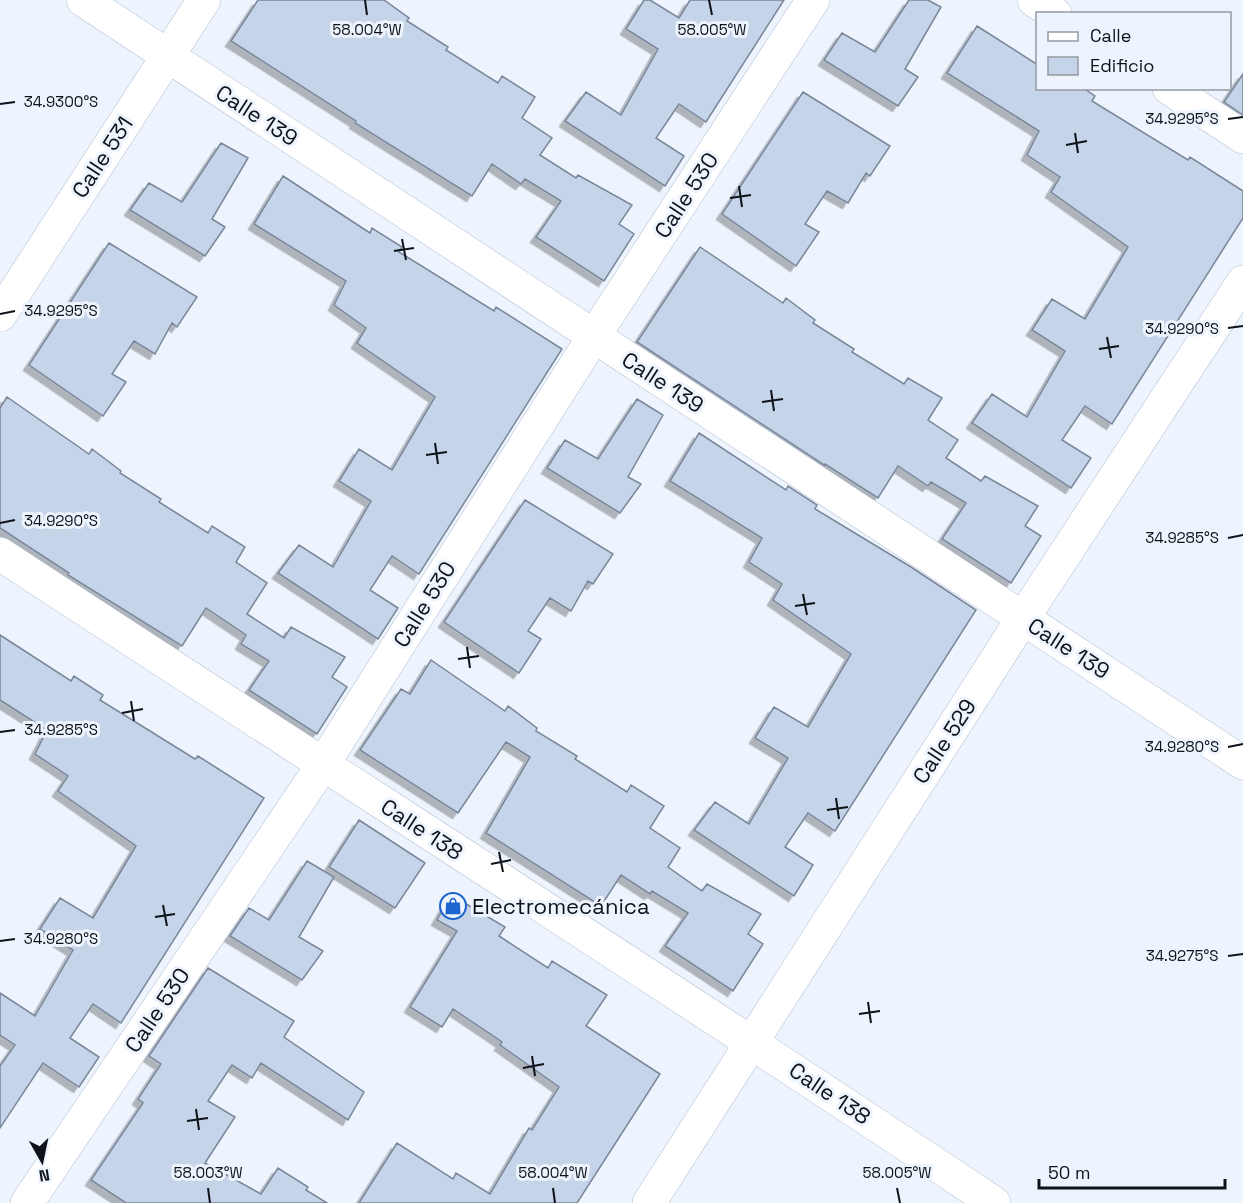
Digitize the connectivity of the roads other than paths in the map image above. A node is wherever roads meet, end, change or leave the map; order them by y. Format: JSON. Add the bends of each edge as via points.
{"nodes":[{"id":1,"x":83,"y":0,"type":"edge"},
{"id":2,"x":204,"y":0,"type":"edge"},
{"id":3,"x":813,"y":0,"type":"edge"},
{"id":4,"x":1034,"y":0,"type":"edge"},
{"id":5,"x":1052,"y":12,"type":"edge"},
{"id":6,"x":168,"y":56,"type":"junction"},
{"id":7,"x":1172,"y":90,"type":"edge"},
{"id":8,"x":1243,"y":137,"type":"edge"},
{"id":9,"x":1243,"y":282,"type":"edge"},
{"id":10,"x":0,"y":315,"type":"edge"},
{"id":11,"x":594,"y":336,"type":"junction"},
{"id":12,"x":0,"y":554,"type":"edge"},
{"id":13,"x":1023,"y":618,"type":"junction"},
{"id":14,"x":1243,"y":763,"type":"edge"},
{"id":15,"x":322,"y":766,"type":"junction"},
{"id":16,"x":752,"y":1041,"type":"junction"},
{"id":17,"x":0,"y":1198,"type":"edge"},
{"id":18,"x":7,"y":1203,"type":"edge"},
{"id":19,"x":27,"y":1203,"type":"edge"},
{"id":20,"x":649,"y":1203,"type":"edge"},
{"id":21,"x":994,"y":1203,"type":"edge"}],
"edges":[{"from":1,"to":6,"type":"street","name":"Calle 139"},
{"from":2,"to":6,"type":"street","name":"Calle 531"},
{"from":3,"to":11,"type":"street","name":"Calle 530"},
{"from":4,"to":5,"type":"street"},
{"from":6,"to":10,"type":"street","name":"Calle 531"},
{"from":6,"to":11,"type":"street","name":"Calle 139"},
{"from":7,"to":8,"type":"street"},
{"from":9,"to":13,"type":"street","name":"Calle 529"},
{"from":11,"to":13,"type":"street","name":"Calle 139"},
{"from":11,"to":15,"type":"street","name":"Calle 530"},
{"from":12,"to":15,"type":"street","name":"Calle 138"},
{"from":13,"to":14,"type":"street","name":"Calle 139"},
{"from":13,"to":16,"type":"street","name":"Calle 529"},
{"from":15,"to":16,"type":"street","name":"Calle 138"},
{"from":15,"to":19,"type":"street","name":"Calle 530"},
{"from":16,"to":20,"type":"street","name":"Calle 529"},
{"from":16,"to":21,"type":"street","name":"Calle 138"},
{"from":17,"to":18,"type":"street"}]}
